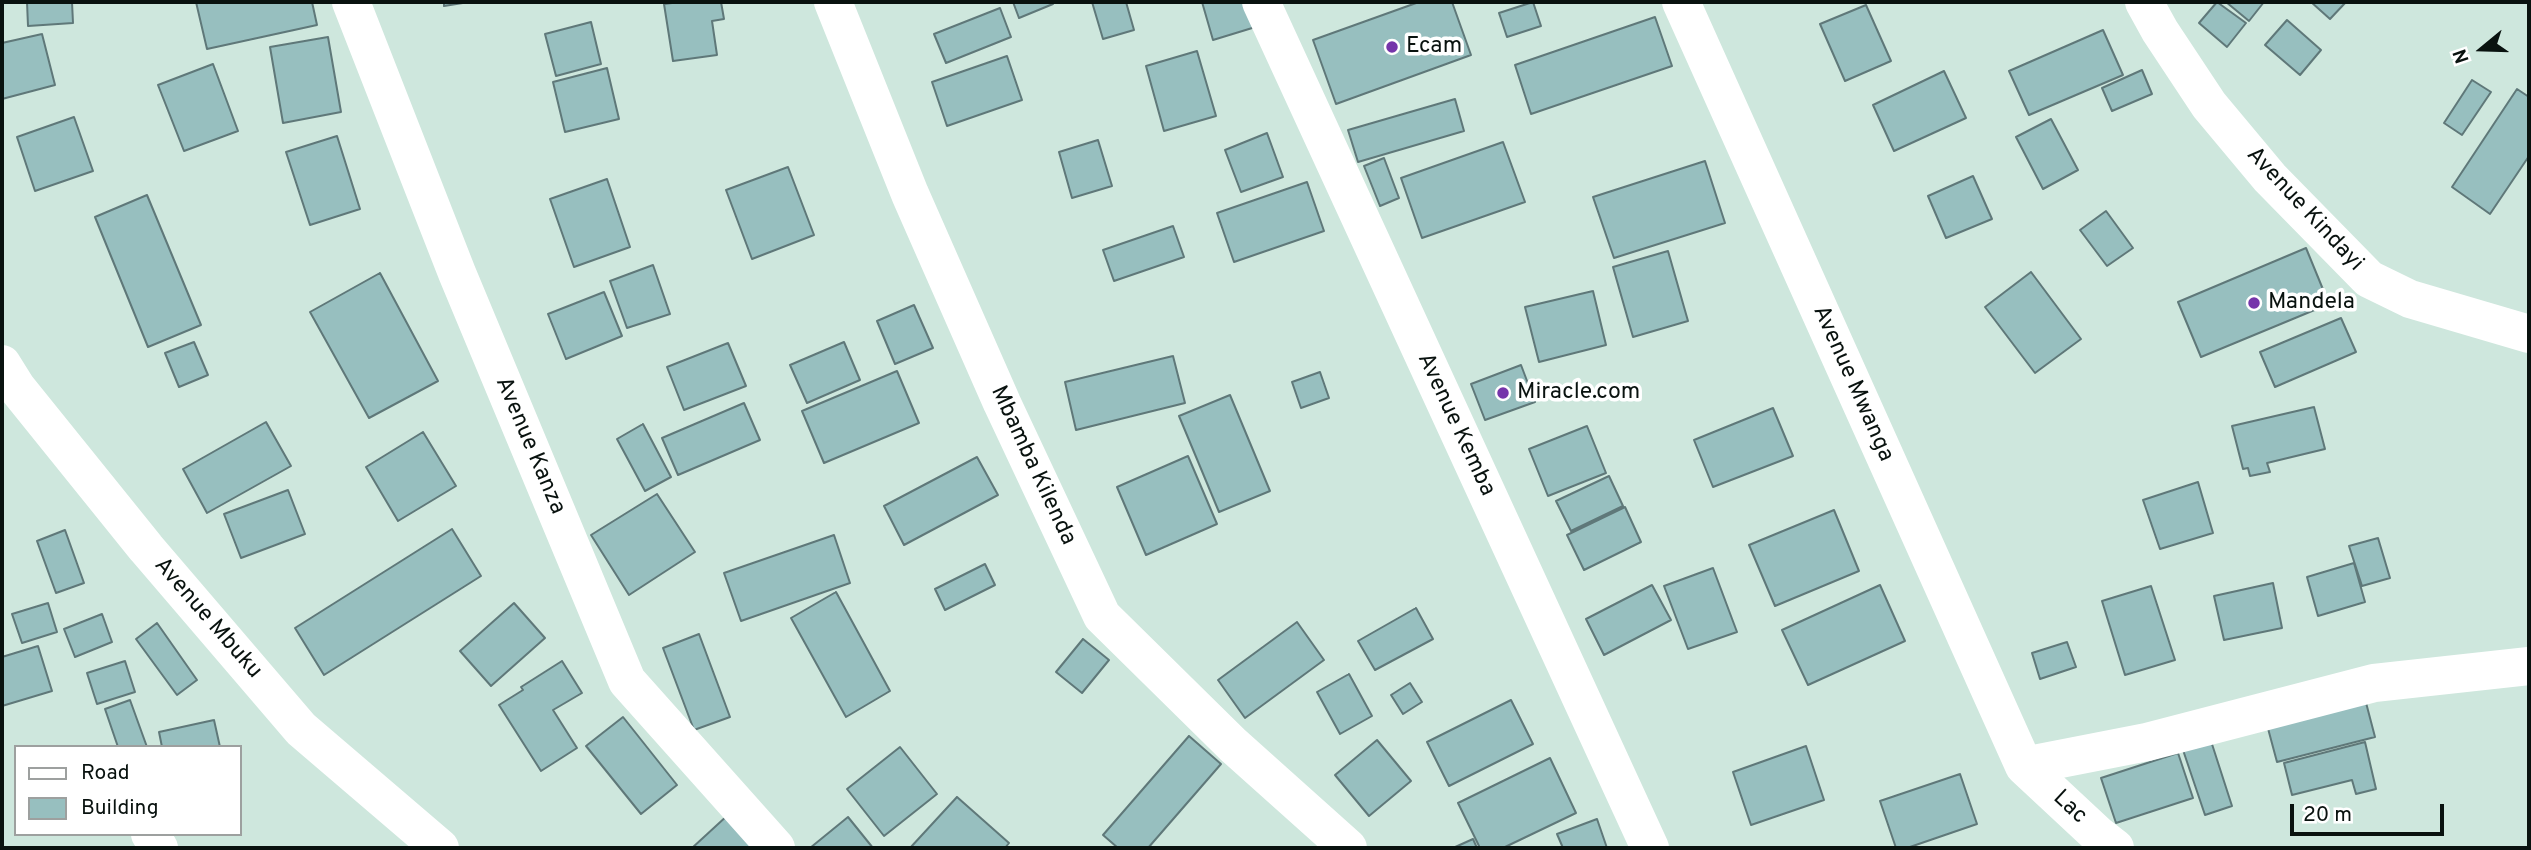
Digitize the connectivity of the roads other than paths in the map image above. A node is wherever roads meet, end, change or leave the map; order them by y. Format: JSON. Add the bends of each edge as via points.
{"nodes":[{"id":1,"x":351,"y":2,"type":"edge"},
{"id":2,"x":833,"y":2,"type":"edge"},
{"id":3,"x":1261,"y":2,"type":"edge"},
{"id":4,"x":1681,"y":2,"type":"edge"},
{"id":5,"x":2144,"y":2,"type":"edge"},
{"id":6,"x":2529,"y":334,"type":"edge"},
{"id":7,"x":7,"y":381,"type":"edge"},
{"id":8,"x":2529,"y":666,"type":"edge"},
{"id":9,"x":2024,"y":766,"type":"junction"},
{"id":10,"x":440,"y":848,"type":"edge"},
{"id":11,"x":776,"y":848,"type":"edge"},
{"id":12,"x":1348,"y":848,"type":"edge"},
{"id":13,"x":1650,"y":848,"type":"edge"},
{"id":14,"x":2115,"y":848,"type":"edge"}],
"edges":[{"from":1,"to":11,"type":"street","name":"Avenue Kanza","via":[[457,273],[627,681]]},
{"from":2,"to":12,"type":"street","name":"Mbamba Kilenda","via":[[910,194],[1102,616],[1233,745]]},
{"from":3,"to":13,"type":"street","name":"Avenue Kemba"},
{"from":4,"to":9,"type":"street","name":"Avenue Mwanga"},
{"from":5,"to":6,"type":"street","name":"Avenue Kindayi","via":[[2210,105],[2270,178],[2370,279],[2410,299]]},
{"from":7,"to":10,"type":"street","name":"Avenue Mbuku","via":[[301,729]]},
{"from":8,"to":9,"type":"street","via":[[2374,683],[2147,742]]},
{"from":9,"to":14,"type":"street","name":"Lac"}]}
